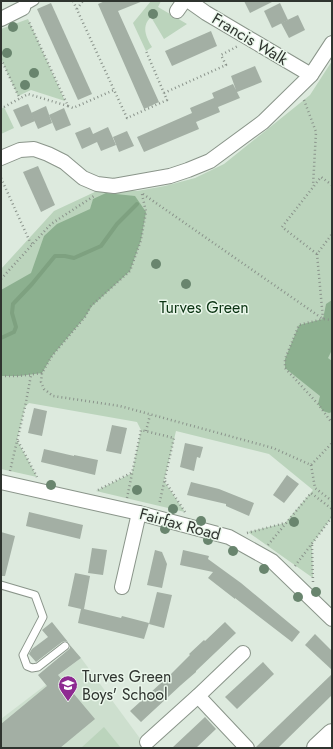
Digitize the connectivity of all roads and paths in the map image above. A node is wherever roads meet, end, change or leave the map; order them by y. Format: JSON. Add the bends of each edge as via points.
{"nodes":[{"id":1,"x":35,"y":1,"type":"edge"},
{"id":2,"x":73,"y":1,"type":"edge"},
{"id":3,"x":83,"y":1,"type":"edge"},
{"id":4,"x":189,"y":1,"type":"edge"},
{"id":5,"x":23,"y":8,"type":"junction"},
{"id":6,"x":76,"y":9,"type":"junction"},
{"id":7,"x":1,"y":19,"type":"edge"},
{"id":8,"x":251,"y":39,"type":"junction"},
{"id":9,"x":332,"y":43,"type":"edge"},
{"id":10,"x":146,"y":51,"type":"dead end"},
{"id":11,"x":1,"y":59,"type":"edge"},
{"id":12,"x":311,"y":75,"type":"junction"},
{"id":13,"x":299,"y":87,"type":"junction"},
{"id":14,"x":114,"y":90,"type":"junction"},
{"id":15,"x":164,"y":93,"type":"junction"},
{"id":16,"x":20,"y":99,"type":"junction"},
{"id":17,"x":68,"y":106,"type":"junction"},
{"id":18,"x":4,"y":107,"type":"dead end"},
{"id":19,"x":1,"y":158,"type":"edge"},
{"id":20,"x":1,"y":178,"type":"edge"},
{"id":21,"x":332,"y":185,"type":"edge"},
{"id":22,"x":114,"y":186,"type":"junction"},
{"id":23,"x":313,"y":187,"type":"junction"},
{"id":24,"x":141,"y":188,"type":"junction"},
{"id":25,"x":332,"y":234,"type":"edge"},
{"id":26,"x":33,"y":244,"type":"junction"},
{"id":27,"x":317,"y":254,"type":"junction"},
{"id":28,"x":1,"y":279,"type":"edge"},
{"id":29,"x":323,"y":319,"type":"junction"},
{"id":30,"x":332,"y":320,"type":"edge"},
{"id":31,"x":42,"y":373,"type":"junction"},
{"id":32,"x":31,"y":375,"type":"junction"},
{"id":33,"x":1,"y":376,"type":"edge"},
{"id":34,"x":150,"y":415,"type":"junction"},
{"id":35,"x":332,"y":422,"type":"edge"},
{"id":36,"x":146,"y":431,"type":"junction"},
{"id":37,"x":17,"y":440,"type":"junction"},
{"id":38,"x":332,"y":442,"type":"edge"},
{"id":39,"x":311,"y":465,"type":"junction"},
{"id":40,"x":132,"y":473,"type":"junction"},
{"id":41,"x":164,"y":481,"type":"junction"},
{"id":42,"x":4,"y":483,"type":"edge"},
{"id":43,"x":315,"y":488,"type":"junction"},
{"id":44,"x":45,"y":492,"type":"junction"},
{"id":45,"x":311,"y":493,"type":"junction"},
{"id":46,"x":80,"y":500,"type":"junction"},
{"id":47,"x":332,"y":502,"type":"edge"},
{"id":48,"x":331,"y":508,"type":"edge"},
{"id":49,"x":124,"y":510,"type":"junction"},
{"id":50,"x":139,"y":513,"type":"junction"},
{"id":51,"x":332,"y":517,"type":"edge"},
{"id":52,"x":156,"y":518,"type":"junction"},
{"id":53,"x":285,"y":523,"type":"junction"},
{"id":54,"x":195,"y":528,"type":"junction"},
{"id":55,"x":229,"y":537,"type":"junction"},
{"id":56,"x":312,"y":544,"type":"junction"},
{"id":57,"x":260,"y":554,"type":"junction"},
{"id":58,"x":288,"y":576,"type":"junction"},
{"id":59,"x":1,"y":585,"type":"edge"},
{"id":60,"x":122,"y":587,"type":"dead end"},
{"id":61,"x":313,"y":600,"type":"junction"},
{"id":62,"x":332,"y":619,"type":"edge"},
{"id":63,"x":65,"y":646,"type":"dead end"},
{"id":64,"x":243,"y":653,"type":"dead end"},
{"id":65,"x":198,"y":696,"type":"junction"},
{"id":66,"x":332,"y":734,"type":"edge"},
{"id":67,"x":147,"y":742,"type":"dead end"},
{"id":68,"x":247,"y":748,"type":"edge"},
{"id":69,"x":317,"y":748,"type":"edge"}],
"edges":[{"from":1,"to":5,"type":"lane"},
{"from":2,"to":6,"type":"path"},
{"from":3,"to":6,"type":"path"},
{"from":4,"to":8,"type":"street","name":"Francis Walk"},
{"from":5,"to":7,"type":"street"},
{"from":5,"to":17,"type":"path"},
{"from":6,"to":14,"type":"path"},
{"from":8,"to":12,"type":"street","name":"Francis Walk"},
{"from":8,"to":15,"type":"path","via":[[221,55],[226,65]]},
{"from":9,"to":12,"type":"street"},
{"from":10,"to":15,"type":"path"},
{"from":11,"to":16,"type":"path"},
{"from":12,"to":13,"type":"street"},
{"from":13,"to":23,"type":"path","via":[[316,132]]},
{"from":13,"to":24,"type":"street","via":[[263,122],[210,161]]},
{"from":14,"to":15,"type":"path","via":[[127,118],[167,100]]},
{"from":14,"to":17,"type":"path","via":[[73,108]]},
{"from":16,"to":17,"type":"path","via":[[28,94]]},
{"from":16,"to":18,"type":"path"},
{"from":19,"to":22,"type":"street","via":[[20,150],[34,149],[64,162],[83,178],[97,184]]},
{"from":20,"to":26,"type":"path"},
{"from":21,"to":23,"type":"path","via":[[321,177]]},
{"from":22,"to":24,"type":"street"},
{"from":22,"to":26,"type":"path","via":[[51,224]]},
{"from":23,"to":27,"type":"path","via":[[282,226]]},
{"from":24,"to":29,"type":"path"},
{"from":24,"to":31,"type":"path","via":[[146,212],[141,240],[130,271],[92,306],[52,356]]},
{"from":25,"to":27,"type":"path"},
{"from":26,"to":28,"type":"path"},
{"from":27,"to":29,"type":"path"},
{"from":29,"to":30,"type":"path"},
{"from":29,"to":35,"type":"path","via":[[299,326],[285,359],[285,368]]},
{"from":31,"to":32,"type":"path"},
{"from":31,"to":34,"type":"path","via":[[41,382],[44,389],[53,396],[120,406]]},
{"from":32,"to":33,"type":"path"},
{"from":32,"to":37,"type":"path"},
{"from":34,"to":36,"type":"path"},
{"from":34,"to":39,"type":"path","via":[[273,448]]},
{"from":36,"to":40,"type":"path","via":[[141,430]]},
{"from":36,"to":41,"type":"path","via":[[174,438]]},
{"from":37,"to":42,"type":"path"},
{"from":37,"to":44,"type":"path"},
{"from":38,"to":39,"type":"path"},
{"from":39,"to":43,"type":"path"},
{"from":40,"to":46,"type":"path"},
{"from":40,"to":49,"type":"path"},
{"from":41,"to":52,"type":"path"},
{"from":41,"to":54,"type":"path"},
{"from":42,"to":44,"type":"street","name":"Fairfax Road"},
{"from":43,"to":45,"type":"path"},
{"from":43,"to":47,"type":"path"},
{"from":44,"to":46,"type":"street","name":"Fairfax Road"},
{"from":45,"to":48,"type":"path"},
{"from":45,"to":53,"type":"path"},
{"from":46,"to":49,"type":"street","name":"Fairfax Road"},
{"from":47,"to":48,"type":"path"},
{"from":49,"to":50,"type":"street","name":"Fairfax Road"},
{"from":50,"to":52,"type":"street","name":"Fairfax Road"},
{"from":50,"to":60,"type":"street"},
{"from":51,"to":56,"type":"path"},
{"from":52,"to":54,"type":"street","name":"Fairfax Road"},
{"from":53,"to":55,"type":"path"},
{"from":53,"to":57,"type":"path"},
{"from":54,"to":55,"type":"street","name":"Fairfax Road"},
{"from":55,"to":57,"type":"street","name":"Fairfax Road"},
{"from":56,"to":58,"type":"path"},
{"from":56,"to":61,"type":"path"},
{"from":57,"to":58,"type":"street","name":"Fairfax Road"},
{"from":58,"to":61,"type":"street","name":"Fairfax Road"},
{"from":59,"to":63,"type":"lane","via":[[35,595],[43,618],[24,655],[27,666],[38,667]]},
{"from":61,"to":62,"type":"street","name":"Fairfax Road"},
{"from":64,"to":65,"type":"street"},
{"from":65,"to":67,"type":"street"},
{"from":65,"to":68,"type":"street"},
{"from":66,"to":69,"type":"street"}]}
